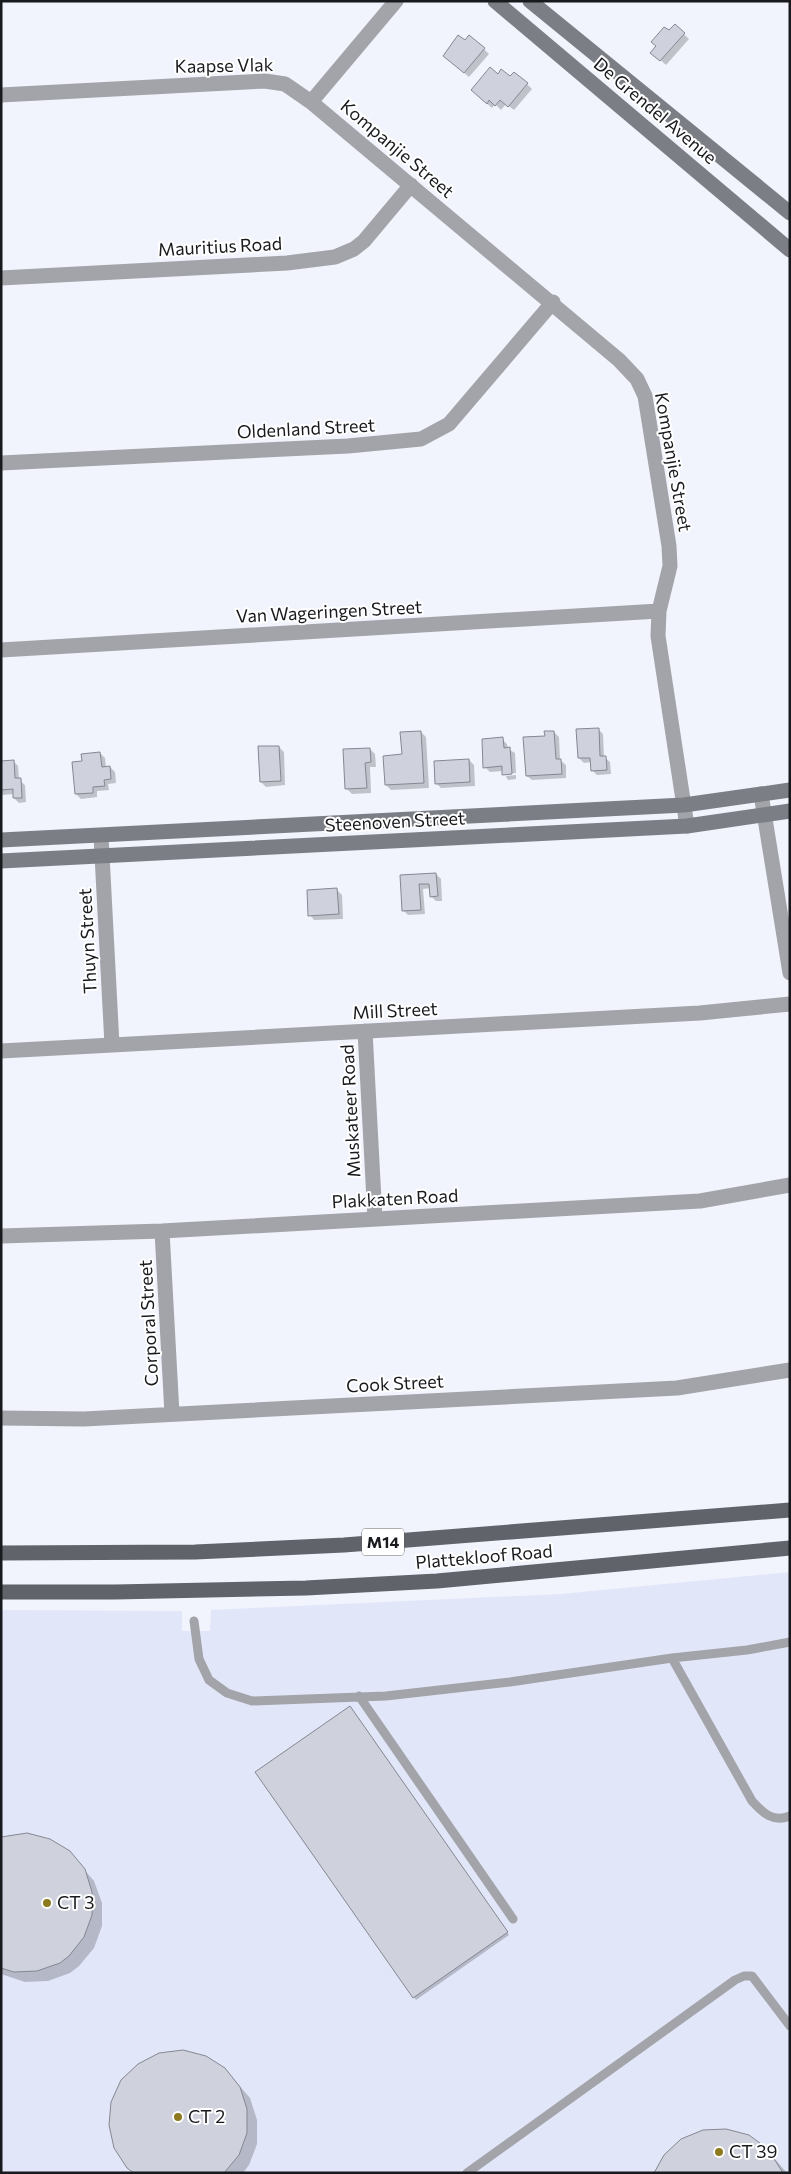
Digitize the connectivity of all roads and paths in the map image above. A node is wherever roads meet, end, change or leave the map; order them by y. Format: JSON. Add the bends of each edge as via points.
{"nodes":[{"id":1,"x":396,"y":1,"type":"edge"},
{"id":2,"x":495,"y":1,"type":"edge"},
{"id":3,"x":530,"y":1,"type":"edge"},
{"id":4,"x":1,"y":95,"type":"edge"},
{"id":5,"x":311,"y":102,"type":"junction"},
{"id":6,"x":411,"y":185,"type":"junction"},
{"id":7,"x":790,"y":213,"type":"edge"},
{"id":8,"x":790,"y":250,"type":"edge"},
{"id":9,"x":1,"y":278,"type":"edge"},
{"id":10,"x":553,"y":302,"type":"junction"},
{"id":11,"x":1,"y":464,"type":"edge"},
{"id":12,"x":659,"y":611,"type":"junction"},
{"id":13,"x":1,"y":650,"type":"edge"},
{"id":14,"x":790,"y":790,"type":"edge"},
{"id":15,"x":761,"y":794,"type":"junction"},
{"id":16,"x":684,"y":804,"type":"junction"},
{"id":17,"x":790,"y":811,"type":"edge"},
{"id":18,"x":764,"y":815,"type":"junction"},
{"id":19,"x":687,"y":826,"type":"junction"},
{"id":20,"x":101,"y":836,"type":"junction"},
{"id":21,"x":1,"y":840,"type":"edge"},
{"id":22,"x":102,"y":856,"type":"junction"},
{"id":23,"x":1,"y":861,"type":"edge"},
{"id":24,"x":790,"y":973,"type":"edge"},
{"id":25,"x":790,"y":1004,"type":"edge"},
{"id":26,"x":365,"y":1031,"type":"junction"},
{"id":27,"x":112,"y":1045,"type":"junction"},
{"id":28,"x":1,"y":1051,"type":"edge"},
{"id":29,"x":790,"y":1185,"type":"edge"},
{"id":30,"x":375,"y":1219,"type":"junction"},
{"id":31,"x":162,"y":1231,"type":"junction"},
{"id":32,"x":1,"y":1236,"type":"edge"},
{"id":33,"x":790,"y":1370,"type":"edge"},
{"id":34,"x":172,"y":1414,"type":"junction"},
{"id":35,"x":1,"y":1418,"type":"edge"},
{"id":36,"x":790,"y":1510,"type":"edge"},
{"id":37,"x":790,"y":1548,"type":"edge"},
{"id":38,"x":1,"y":1553,"type":"edge"},
{"id":39,"x":1,"y":1592,"type":"edge"},
{"id":40,"x":194,"y":1621,"type":"dead end"},
{"id":41,"x":790,"y":1642,"type":"edge"},
{"id":42,"x":672,"y":1658,"type":"junction"},
{"id":43,"x":359,"y":1696,"type":"junction"},
{"id":44,"x":790,"y":1816,"type":"edge"},
{"id":45,"x":513,"y":1919,"type":"dead end"},
{"id":46,"x":790,"y":2026,"type":"edge"},
{"id":47,"x":467,"y":2173,"type":"edge"}],
"edges":[{"from":1,"to":5,"type":"street"},
{"from":2,"to":8,"type":"street","name":"De Grendel Avenue"},
{"from":3,"to":7,"type":"street","name":"De Grendel Avenue"},
{"from":4,"to":5,"type":"street","name":"Kaapse Vlak","via":[[265,81],[285,84]]},
{"from":5,"to":6,"type":"street","name":"Kompanjie Street"},
{"from":6,"to":9,"type":"street","name":"Mauritius Road","via":[[364,241],[335,257],[287,263]]},
{"from":6,"to":10,"type":"street","name":"Kompanjie Street"},
{"from":10,"to":11,"type":"street","name":"Oldenland Street","via":[[449,424],[421,440]]},
{"from":10,"to":12,"type":"street","name":"Kompanjie Street","via":[[631,371],[644,396],[670,555]]},
{"from":12,"to":13,"type":"street","name":"Van Wageringen Street"},
{"from":12,"to":16,"type":"street","name":"Kompanjie Street","via":[[658,636]]},
{"from":14,"to":15,"type":"street","name":"Steenoven Street"},
{"from":15,"to":16,"type":"street","name":"Steenoven Street"},
{"from":15,"to":18,"type":"street"},
{"from":16,"to":19,"type":"street","name":"Kompanjie Street"},
{"from":16,"to":20,"type":"street","name":"Steenoven Street"},
{"from":17,"to":18,"type":"street","name":"Steenoven Street"},
{"from":18,"to":19,"type":"street","name":"Steenoven Street"},
{"from":18,"to":24,"type":"street"},
{"from":19,"to":22,"type":"street","name":"Steenoven Street"},
{"from":20,"to":21,"type":"street","name":"Steenoven Street"},
{"from":20,"to":22,"type":"street","name":"Thuyn Street"},
{"from":22,"to":23,"type":"street","name":"Steenoven Street"},
{"from":22,"to":27,"type":"street","name":"Thuyn Street"},
{"from":25,"to":26,"type":"street","name":"Mill Street","via":[[700,1013]]},
{"from":26,"to":27,"type":"street","name":"Mill Street"},
{"from":26,"to":30,"type":"street","name":"Muskateer Road"},
{"from":27,"to":28,"type":"street","name":"Mill Street"},
{"from":29,"to":30,"type":"street","name":"Plakkaten Road","via":[[700,1201]]},
{"from":30,"to":31,"type":"street","name":"Plakkaten Road"},
{"from":31,"to":32,"type":"street","name":"Plakkaten Road"},
{"from":31,"to":34,"type":"street","name":"Corporal Street"},
{"from":33,"to":34,"type":"street","name":"Cook Street","via":[[677,1388]]},
{"from":34,"to":35,"type":"street","name":"Cook Street","via":[[84,1419]]},
{"from":36,"to":38,"type":"main road","name":"Plattekloof Road","number":"M14","via":[[344,1545],[195,1552]]},
{"from":37,"to":39,"type":"main road","name":"Plattekloof Road","via":[[437,1581],[296,1588]]},
{"from":40,"to":43,"type":"lane","via":[[202,1666],[209,1680],[227,1693],[252,1701]]},
{"from":41,"to":42,"type":"lane"},
{"from":42,"to":43,"type":"lane","via":[[510,1682]]},
{"from":42,"to":44,"type":"lane","via":[[752,1801],[768,1816]]},
{"from":43,"to":45,"type":"lane"},
{"from":46,"to":47,"type":"lane","via":[[756,1980],[748,1975],[735,1980]]}]}
